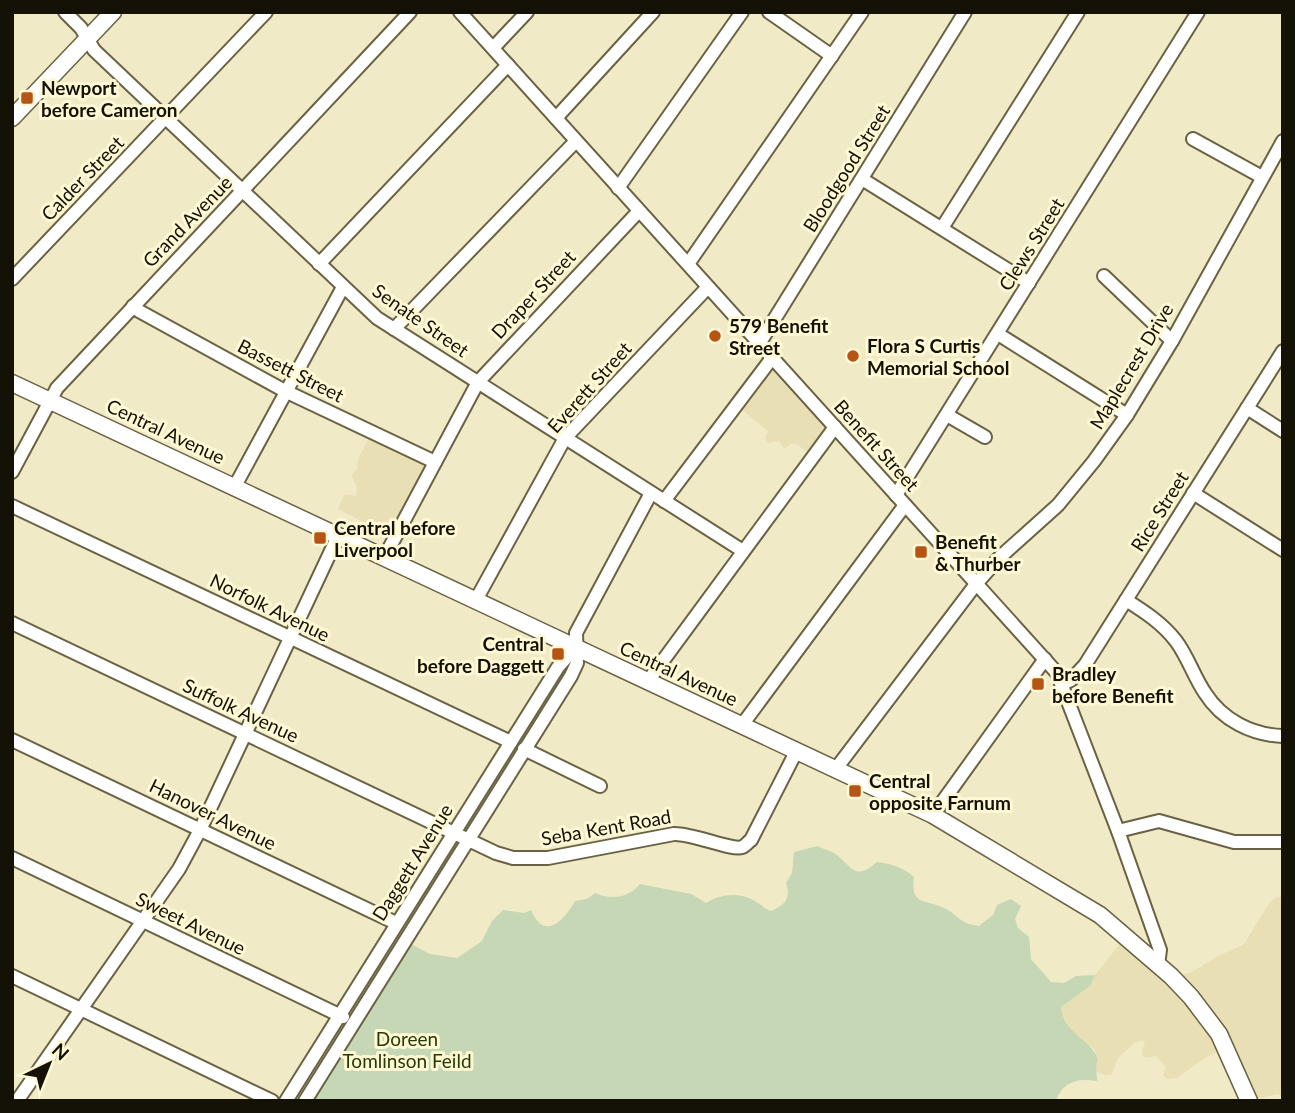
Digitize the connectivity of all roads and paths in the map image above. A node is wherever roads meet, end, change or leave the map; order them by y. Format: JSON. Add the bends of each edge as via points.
{"nodes":[{"id":1,"x":65,"y":12,"type":"edge"},
{"id":2,"x":113,"y":12,"type":"edge"},
{"id":3,"x":266,"y":12,"type":"edge"},
{"id":4,"x":410,"y":12,"type":"edge"},
{"id":5,"x":460,"y":12,"type":"edge"},
{"id":6,"x":527,"y":12,"type":"edge"},
{"id":7,"x":653,"y":12,"type":"edge"},
{"id":8,"x":742,"y":12,"type":"edge"},
{"id":9,"x":769,"y":12,"type":"edge"},
{"id":10,"x":862,"y":12,"type":"edge"},
{"id":11,"x":965,"y":12,"type":"edge"},
{"id":12,"x":1078,"y":12,"type":"edge"},
{"id":13,"x":1198,"y":12,"type":"edge"},
{"id":14,"x":87,"y":40,"type":"junction"},
{"id":15,"x":493,"y":48,"type":"junction"},
{"id":16,"x":832,"y":56,"type":"junction"},
{"id":17,"x":508,"y":65,"type":"junction"},
{"id":18,"x":15,"y":110,"type":"edge"},
{"id":19,"x":166,"y":118,"type":"junction"},
{"id":20,"x":556,"y":118,"type":"junction"},
{"id":21,"x":1193,"y":139,"type":"dead end"},
{"id":22,"x":576,"y":141,"type":"junction"},
{"id":23,"x":1281,"y":149,"type":"edge"},
{"id":24,"x":1262,"y":177,"type":"junction"},
{"id":25,"x":862,"y":178,"type":"junction"},
{"id":26,"x":618,"y":188,"type":"junction"},
{"id":27,"x":242,"y":192,"type":"junction"},
{"id":28,"x":639,"y":211,"type":"junction"},
{"id":29,"x":942,"y":228,"type":"junction"},
{"id":30,"x":319,"y":264,"type":"junction"},
{"id":31,"x":688,"y":264,"type":"junction"},
{"id":32,"x":1104,"y":276,"type":"dead end"},
{"id":33,"x":12,"y":279,"type":"edge"},
{"id":34,"x":1029,"y":283,"type":"junction"},
{"id":35,"x":343,"y":287,"type":"junction"},
{"id":36,"x":708,"y":287,"type":"junction"},
{"id":37,"x":133,"y":306,"type":"junction"},
{"id":38,"x":394,"y":329,"type":"junction"},
{"id":39,"x":998,"y":334,"type":"junction"},
{"id":40,"x":1172,"y":341,"type":"junction"},
{"id":41,"x":759,"y":344,"type":"junction"},
{"id":42,"x":1283,"y":351,"type":"edge"},
{"id":43,"x":772,"y":358,"type":"junction"},
{"id":44,"x":478,"y":382,"type":"junction"},
{"id":45,"x":12,"y":383,"type":"edge"},
{"id":46,"x":285,"y":391,"type":"junction"},
{"id":47,"x":49,"y":400,"type":"junction"},
{"id":48,"x":1247,"y":408,"type":"junction"},
{"id":49,"x":947,"y":415,"type":"junction"},
{"id":50,"x":1127,"y":415,"type":"junction"},
{"id":51,"x":835,"y":427,"type":"junction"},
{"id":52,"x":1283,"y":431,"type":"edge"},
{"id":53,"x":985,"y":437,"type":"dead end"},
{"id":54,"x":565,"y":438,"type":"junction"},
{"id":55,"x":435,"y":462,"type":"junction"},
{"id":56,"x":12,"y":472,"type":"edge"},
{"id":57,"x":235,"y":486,"type":"junction"},
{"id":58,"x":651,"y":493,"type":"junction"},
{"id":59,"x":1193,"y":493,"type":"junction"},
{"id":60,"x":896,"y":495,"type":"junction"},
{"id":61,"x":664,"y":501,"type":"junction"},
{"id":62,"x":905,"y":505,"type":"junction"},
{"id":63,"x":12,"y":506,"type":"edge"},
{"id":64,"x":338,"y":536,"type":"junction"},
{"id":65,"x":1283,"y":550,"type":"edge"},
{"id":66,"x":743,"y":551,"type":"junction"},
{"id":67,"x":384,"y":558,"type":"junction"},
{"id":68,"x":976,"y":584,"type":"junction"},
{"id":69,"x":476,"y":600,"type":"junction"},
{"id":70,"x":1126,"y":600,"type":"junction"},
{"id":71,"x":12,"y":624,"type":"edge"},
{"id":72,"x":289,"y":637,"type":"junction"},
{"id":73,"x":575,"y":648,"type":"junction"},
{"id":74,"x":1045,"y":659,"type":"junction"},
{"id":75,"x":648,"y":681,"type":"junction"},
{"id":76,"x":1062,"y":684,"type":"junction"},
{"id":77,"x":742,"y":725,"type":"junction"},
{"id":78,"x":244,"y":733,"type":"junction"},
{"id":79,"x":1283,"y":736,"type":"edge"},
{"id":80,"x":12,"y":740,"type":"edge"},
{"id":81,"x":510,"y":743,"type":"junction"},
{"id":82,"x":524,"y":749,"type":"junction"},
{"id":83,"x":796,"y":751,"type":"junction"},
{"id":84,"x":835,"y":770,"type":"junction"},
{"id":85,"x":600,"y":786,"type":"dead end"},
{"id":86,"x":933,"y":815,"type":"junction"},
{"id":87,"x":200,"y":830,"type":"junction"},
{"id":88,"x":1118,"y":831,"type":"junction"},
{"id":89,"x":454,"y":833,"type":"junction"},
{"id":90,"x":468,"y":840,"type":"junction"},
{"id":91,"x":1283,"y":842,"type":"edge"},
{"id":92,"x":12,"y":858,"type":"edge"},
{"id":93,"x":144,"y":921,"type":"junction"},
{"id":94,"x":396,"y":923,"type":"junction"},
{"id":95,"x":1158,"y":965,"type":"junction"},
{"id":96,"x":12,"y":976,"type":"edge"},
{"id":97,"x":82,"y":1009,"type":"junction"},
{"id":98,"x":339,"y":1014,"type":"junction"},
{"id":99,"x":354,"y":1023,"type":"junction"},
{"id":100,"x":17,"y":1099,"type":"edge"},
{"id":101,"x":272,"y":1101,"type":"edge"},
{"id":102,"x":285,"y":1101,"type":"edge"},
{"id":103,"x":305,"y":1101,"type":"edge"},
{"id":104,"x":1249,"y":1101,"type":"edge"}],
"edges":[{"from":1,"to":14,"type":"street","name":"Senate Street"},
{"from":2,"to":14,"type":"main road"},
{"from":3,"to":19,"type":"street","name":"Calder Street"},
{"from":4,"to":27,"type":"street","name":"Grand Avenue"},
{"from":5,"to":15,"type":"street","name":"Benefit Street"},
{"from":6,"to":15,"type":"street"},
{"from":7,"to":20,"type":"street"},
{"from":8,"to":26,"type":"street"},
{"from":9,"to":16,"type":"street"},
{"from":10,"to":16,"type":"street"},
{"from":11,"to":25,"type":"street","name":"Bloodgood Street"},
{"from":12,"to":29,"type":"street"},
{"from":13,"to":34,"type":"street","name":"Clews Street"},
{"from":14,"to":18,"type":"main road"},
{"from":14,"to":19,"type":"street","name":"Senate Street"},
{"from":15,"to":17,"type":"street","name":"Benefit Street"},
{"from":16,"to":31,"type":"street"},
{"from":17,"to":20,"type":"street","name":"Benefit Street"},
{"from":17,"to":30,"type":"street"},
{"from":19,"to":27,"type":"street","name":"Senate Street"},
{"from":19,"to":33,"type":"street","name":"Calder Street"},
{"from":20,"to":22,"type":"street","name":"Benefit Street"},
{"from":21,"to":24,"type":"street"},
{"from":22,"to":26,"type":"street","name":"Benefit Street"},
{"from":22,"to":38,"type":"street"},
{"from":23,"to":24,"type":"street","name":"Maplecrest Drive"},
{"from":24,"to":40,"type":"street","name":"Maplecrest Drive"},
{"from":25,"to":29,"type":"street"},
{"from":25,"to":41,"type":"street","name":"Bloodgood Street"},
{"from":26,"to":28,"type":"street","name":"Benefit Street"},
{"from":27,"to":30,"type":"street","name":"Senate Street"},
{"from":27,"to":37,"type":"street","name":"Grand Avenue"},
{"from":28,"to":31,"type":"street","name":"Benefit Street"},
{"from":28,"to":44,"type":"street","name":"Draper Street"},
{"from":29,"to":34,"type":"street"},
{"from":30,"to":35,"type":"street","name":"Senate Street"},
{"from":31,"to":36,"type":"street","name":"Benefit Street"},
{"from":32,"to":40,"type":"street"},
{"from":34,"to":39,"type":"street","name":"Clews Street"},
{"from":35,"to":38,"type":"street","name":"Senate Street"},
{"from":35,"to":46,"type":"street"},
{"from":36,"to":41,"type":"street","name":"Benefit Street"},
{"from":36,"to":54,"type":"street","name":"Everett Street"},
{"from":37,"to":46,"type":"street","name":"Bassett Street"},
{"from":37,"to":47,"type":"street","name":"Grand Avenue"},
{"from":38,"to":44,"type":"street","name":"Senate Street"},
{"from":39,"to":49,"type":"street","name":"Clews Street"},
{"from":39,"to":50,"type":"street"},
{"from":40,"to":50,"type":"street","name":"Maplecrest Drive"},
{"from":41,"to":43,"type":"street","name":"Benefit Street"},
{"from":42,"to":48,"type":"street","name":"Rice Street"},
{"from":43,"to":51,"type":"street","name":"Benefit Street"},
{"from":43,"to":61,"type":"street"},
{"from":44,"to":54,"type":"street","name":"Senate Street"},
{"from":44,"to":55,"type":"street","name":"Draper Street"},
{"from":45,"to":47,"type":"main road","name":"Central Avenue"},
{"from":46,"to":55,"type":"street","name":"Bassett Street"},
{"from":46,"to":57,"type":"street"},
{"from":47,"to":56,"type":"street","name":"Grand Avenue"},
{"from":47,"to":57,"type":"main road","name":"Central Avenue"},
{"from":48,"to":52,"type":"street"},
{"from":48,"to":59,"type":"street","name":"Rice Street"},
{"from":49,"to":53,"type":"street"},
{"from":49,"to":60,"type":"street","name":"Clews Street"},
{"from":50,"to":68,"type":"street","name":"Maplecrest Drive","via":[[1058,505]]},
{"from":51,"to":60,"type":"street","name":"Benefit Street"},
{"from":51,"to":66,"type":"street"},
{"from":54,"to":58,"type":"street","name":"Senate Street"},
{"from":54,"to":69,"type":"street","name":"Everett Street"},
{"from":55,"to":67,"type":"street","name":"Draper Street"},
{"from":57,"to":64,"type":"main road","name":"Central Avenue"},
{"from":58,"to":61,"type":"street","name":"Senate Street"},
{"from":58,"to":73,"type":"street","name":"Daggett Avenue","via":[[576,632]]},
{"from":59,"to":65,"type":"street"},
{"from":59,"to":70,"type":"street","name":"Rice Street"},
{"from":60,"to":62,"type":"street","name":"Benefit Street"},
{"from":61,"to":66,"type":"street","name":"Senate Street"},
{"from":62,"to":68,"type":"street","name":"Benefit Street"},
{"from":62,"to":77,"type":"street"},
{"from":63,"to":72,"type":"street","name":"Norfolk Avenue"},
{"from":64,"to":67,"type":"main road","name":"Central Avenue"},
{"from":64,"to":72,"type":"street"},
{"from":66,"to":75,"type":"street"},
{"from":67,"to":69,"type":"main road","name":"Central Avenue"},
{"from":68,"to":74,"type":"street","name":"Benefit Street"},
{"from":68,"to":84,"type":"street","name":"Maplecrest Drive"},
{"from":69,"to":73,"type":"main road","name":"Central Avenue"},
{"from":70,"to":76,"type":"street","name":"Rice Street","via":[[1081,671]]},
{"from":70,"to":79,"type":"street","via":[[1153,617],[1176,641],[1204,692],[1221,712],[1251,730]]},
{"from":71,"to":78,"type":"street","name":"Suffolk Avenue"},
{"from":72,"to":78,"type":"street"},
{"from":72,"to":81,"type":"street","name":"Norfolk Avenue"},
{"from":73,"to":75,"type":"main road","name":"Central Avenue"},
{"from":73,"to":81,"type":"street","name":"Daggett Avenue"},
{"from":73,"to":82,"type":"street","name":"Daggett Avenue","via":[[575,669]]},
{"from":74,"to":76,"type":"street","name":"Benefit Street"},
{"from":74,"to":86,"type":"street"},
{"from":75,"to":77,"type":"main road","name":"Central Avenue"},
{"from":76,"to":88,"type":"street","name":"Benefit Street"},
{"from":77,"to":83,"type":"main road","name":"Central Avenue"},
{"from":78,"to":87,"type":"street"},
{"from":78,"to":89,"type":"street","name":"Suffolk Avenue"},
{"from":80,"to":87,"type":"street","name":"Hanover Avenue"},
{"from":81,"to":89,"type":"street","name":"Daggett Avenue"},
{"from":82,"to":85,"type":"street"},
{"from":82,"to":90,"type":"street","name":"Daggett Avenue"},
{"from":83,"to":84,"type":"main road","name":"Central Avenue"},
{"from":83,"to":90,"type":"street","name":"Seba Kent Road","via":[[751,840],[740,848],[674,834],[533,859],[513,858]]},
{"from":84,"to":86,"type":"main road","name":"Central Avenue"},
{"from":86,"to":95,"type":"main road","name":"Central Avenue","via":[[1100,915]]},
{"from":87,"to":93,"type":"street"},
{"from":87,"to":94,"type":"street","name":"Hanover Avenue"},
{"from":88,"to":91,"type":"street","via":[[1159,821],[1234,842]]},
{"from":88,"to":95,"type":"street","name":"Benefit Street","via":[[1160,950]]},
{"from":89,"to":90,"type":"street","name":"Seba Kent Road"},
{"from":89,"to":94,"type":"street","name":"Daggett Avenue"},
{"from":90,"to":99,"type":"street","name":"Daggett Avenue"},
{"from":92,"to":93,"type":"street","name":"Sweet Avenue"},
{"from":93,"to":97,"type":"street"},
{"from":93,"to":98,"type":"street","name":"Sweet Avenue"},
{"from":94,"to":98,"type":"street","name":"Daggett Avenue"},
{"from":95,"to":104,"type":"main road","name":"Central Avenue","via":[[1218,1032]]},
{"from":96,"to":97,"type":"street"},
{"from":97,"to":100,"type":"street"},
{"from":97,"to":101,"type":"street"},
{"from":98,"to":99,"type":"street","name":"Sweet Avenue"},
{"from":98,"to":102,"type":"street","name":"Daggett Avenue"},
{"from":99,"to":103,"type":"street","name":"Daggett Avenue"}]}
